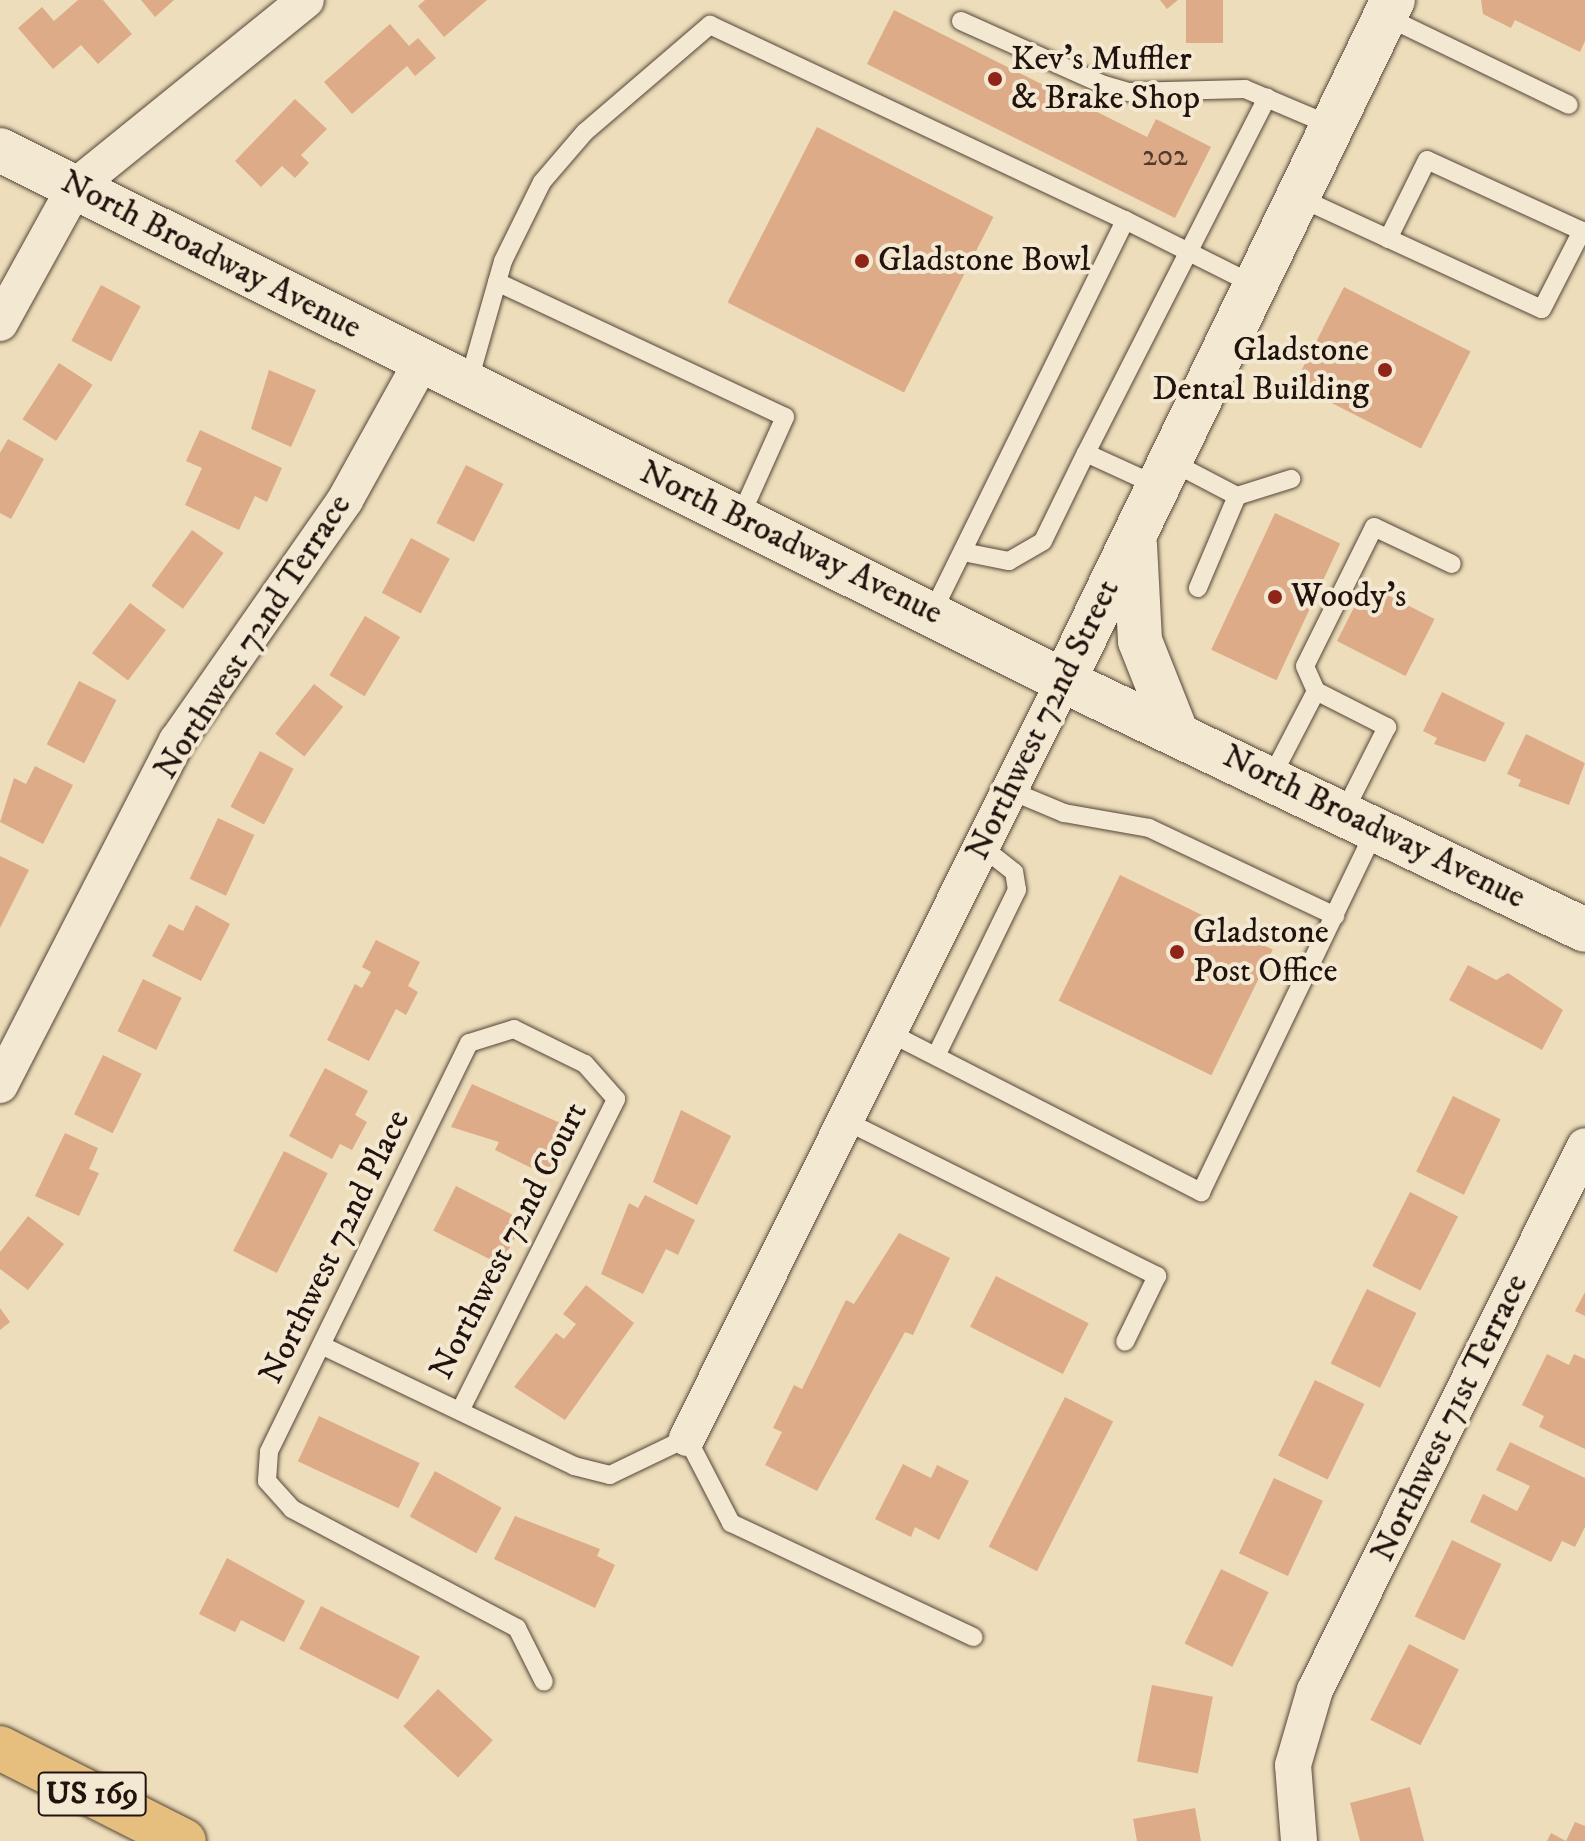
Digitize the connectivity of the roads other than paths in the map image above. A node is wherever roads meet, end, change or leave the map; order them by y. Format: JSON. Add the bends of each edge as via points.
{"nodes":[{"id":1,"x":306,"y":0,"type":"edge"},
{"id":2,"x":1389,"y":8,"type":"edge"},
{"id":3,"x":961,"y":21,"type":"dead end"},
{"id":4,"x":1267,"y":97,"type":"junction"},
{"id":5,"x":1569,"y":105,"type":"dead end"},
{"id":6,"x":1332,"y":126,"type":"junction"},
{"id":7,"x":0,"y":150,"type":"edge"},
{"id":8,"x":75,"y":187,"type":"junction"},
{"id":9,"x":1298,"y":197,"type":"junction"},
{"id":10,"x":1125,"y":220,"type":"junction"},
{"id":11,"x":1388,"y":239,"type":"junction"},
{"id":12,"x":1190,"y":253,"type":"junction"},
{"id":13,"x":497,"y":282,"type":"junction"},
{"id":14,"x":1255,"y":285,"type":"junction"},
{"id":15,"x":0,"y":323,"type":"edge"},
{"id":16,"x":422,"y":361,"type":"junction"},
{"id":17,"x":468,"y":384,"type":"junction"},
{"id":18,"x":1086,"y":453,"type":"junction"},
{"id":19,"x":1164,"y":473,"type":"junction"},
{"id":20,"x":1291,"y":479,"type":"dead end"},
{"id":21,"x":1237,"y":496,"type":"junction"},
{"id":22,"x":740,"y":517,"type":"junction"},
{"id":23,"x":1135,"y":534,"type":"junction"},
{"id":24,"x":963,"y":552,"type":"junction"},
{"id":25,"x":1452,"y":564,"type":"dead end"},
{"id":26,"x":1198,"y":588,"type":"dead end"},
{"id":27,"x":932,"y":613,"type":"junction"},
{"id":28,"x":1064,"y":681,"type":"junction"},
{"id":29,"x":1316,"y":691,"type":"junction"},
{"id":30,"x":1175,"y":729,"type":"junction"},
{"id":31,"x":1272,"y":776,"type":"junction"},
{"id":32,"x":1009,"y":790,"type":"junction"},
{"id":33,"x":1360,"y":820,"type":"junction"},
{"id":34,"x":981,"y":846,"type":"junction"},
{"id":35,"x":1335,"y":916,"type":"junction"},
{"id":36,"x":1585,"y":930,"type":"edge"},
{"id":37,"x":888,"y":1032,"type":"junction"},
{"id":38,"x":936,"y":1056,"type":"junction"},
{"id":39,"x":0,"y":1085,"type":"edge"},
{"id":40,"x":616,"y":1099,"type":"joint"},
{"id":41,"x":844,"y":1120,"type":"junction"},
{"id":42,"x":1585,"y":1146,"type":"edge"},
{"id":43,"x":1125,"y":1342,"type":"dead end"},
{"id":44,"x":325,"y":1347,"type":"junction"},
{"id":45,"x":460,"y":1411,"type":"junction"},
{"id":46,"x":687,"y":1438,"type":"junction"},
{"id":47,"x":973,"y":1637,"type":"dead end"},
{"id":48,"x":544,"y":1682,"type":"dead end"},
{"id":49,"x":0,"y":1748,"type":"edge"},
{"id":50,"x":184,"y":1841,"type":"edge"},
{"id":51,"x":1299,"y":1841,"type":"edge"}],
"edges":[{"from":1,"to":8,"type":"street"},
{"from":2,"to":5,"type":"lane"},
{"from":2,"to":6,"type":"main road","name":"Northwest 72nd Street"},
{"from":3,"to":4,"type":"lane","via":[[1129,92],[1245,89]]},
{"from":4,"to":6,"type":"lane"},
{"from":4,"to":12,"type":"lane"},
{"from":6,"to":9,"type":"main road","name":"Northwest 72nd Street"},
{"from":7,"to":8,"type":"main road","name":"North Broadway Avenue"},
{"from":8,"to":15,"type":"street"},
{"from":8,"to":16,"type":"main road","name":"North Broadway Avenue"},
{"from":9,"to":11,"type":"lane"},
{"from":9,"to":14,"type":"main road","name":"Northwest 72nd Street"},
{"from":10,"to":12,"type":"lane"},
{"from":10,"to":13,"type":"lane","via":[[710,25],[585,132],[542,182]]},
{"from":10,"to":24,"type":"lane"},
{"from":11,"to":11,"type":"lane","via":[[1542,309],[1582,231],[1427,160]]},
{"from":12,"to":14,"type":"lane"},
{"from":12,"to":18,"type":"lane"},
{"from":13,"to":17,"type":"lane"},
{"from":13,"to":22,"type":"lane","via":[[785,417]]},
{"from":14,"to":19,"type":"main road","name":"Northwest 72nd Street"},
{"from":16,"to":17,"type":"main road","name":"North Broadway Avenue"},
{"from":16,"to":39,"type":"street","name":"Northwest 72nd Terrace","via":[[345,500],[177,741]]},
{"from":17,"to":22,"type":"main road","name":"North Broadway Avenue"},
{"from":18,"to":19,"type":"lane"},
{"from":18,"to":24,"type":"lane","via":[[1043,541],[1009,561]]},
{"from":19,"to":21,"type":"lane"},
{"from":19,"to":23,"type":"main road","name":"Northwest 72nd Street"},
{"from":20,"to":21,"type":"lane"},
{"from":21,"to":26,"type":"lane"},
{"from":22,"to":27,"type":"main road","name":"North Broadway Avenue"},
{"from":23,"to":28,"type":"main road","name":"Northwest 72nd Street"},
{"from":23,"to":30,"type":"main road","via":[[1140,641]]},
{"from":24,"to":27,"type":"lane"},
{"from":25,"to":29,"type":"lane","via":[[1374,527],[1305,666]]},
{"from":27,"to":28,"type":"main road","name":"North Broadway Avenue"},
{"from":28,"to":30,"type":"main road","name":"North Broadway Avenue"},
{"from":28,"to":32,"type":"street","name":"Northwest 72nd Street"},
{"from":29,"to":31,"type":"lane"},
{"from":29,"to":33,"type":"lane","via":[[1387,727]]},
{"from":30,"to":31,"type":"main road","name":"North Broadway Avenue"},
{"from":31,"to":33,"type":"main road","name":"North Broadway Avenue"},
{"from":32,"to":34,"type":"street","name":"Northwest 72nd Street"},
{"from":32,"to":35,"type":"lane","via":[[1064,813],[1149,828]]},
{"from":33,"to":35,"type":"lane"},
{"from":33,"to":36,"type":"main road","name":"North Broadway Avenue"},
{"from":34,"to":37,"type":"street","name":"Northwest 72nd Street"},
{"from":34,"to":38,"type":"lane","via":[[1014,872],[1017,890]]},
{"from":35,"to":38,"type":"lane","via":[[1201,1192]]},
{"from":37,"to":38,"type":"lane"},
{"from":37,"to":41,"type":"street","name":"Northwest 72nd Street"},
{"from":40,"to":44,"type":"lane","name":"Northwest 72nd Place","via":[[585,1064],[514,1029],[469,1043]]},
{"from":40,"to":45,"type":"lane","name":"Northwest 72nd Court"},
{"from":41,"to":43,"type":"lane","via":[[1157,1276]]},
{"from":41,"to":46,"type":"street","name":"Northwest 72nd Street"},
{"from":42,"to":51,"type":"street","name":"Northwest 71st Terrace","via":[[1315,1690],[1293,1765]]},
{"from":44,"to":45,"type":"lane"},
{"from":44,"to":48,"type":"lane","name":"Northwest 72nd Place","via":[[269,1452],[267,1481],[292,1509],[517,1628]]},
{"from":45,"to":46,"type":"lane","via":[[574,1466],[610,1475]]},
{"from":46,"to":47,"type":"lane","via":[[731,1523]]},
{"from":49,"to":50,"type":"highway","number":"US 169"}]}
